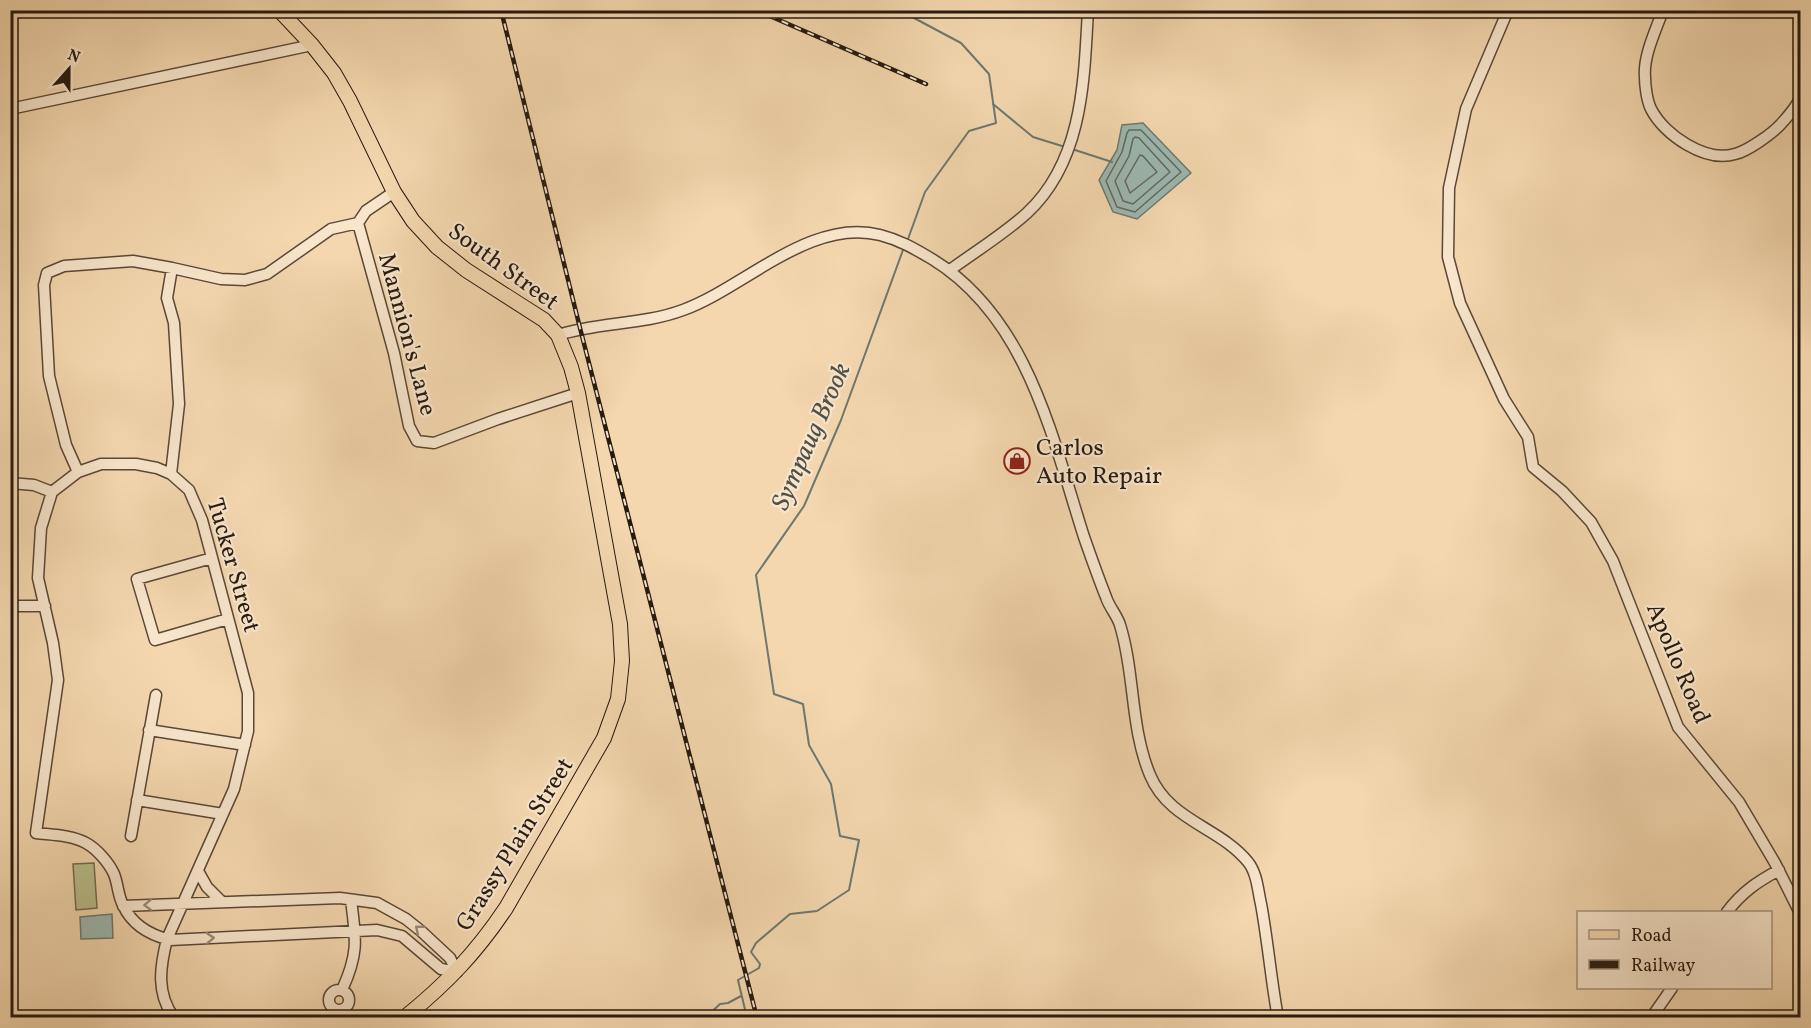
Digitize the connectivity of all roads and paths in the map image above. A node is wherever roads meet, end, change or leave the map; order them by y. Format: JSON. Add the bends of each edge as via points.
{"nodes":[{"id":1,"x":279,"y":10,"type":"edge"},
{"id":2,"x":1088,"y":10,"type":"edge"},
{"id":3,"x":1508,"y":10,"type":"edge"},
{"id":4,"x":1663,"y":10,"type":"edge"},
{"id":5,"x":312,"y":45,"type":"junction"},
{"id":6,"x":1800,"y":98,"type":"edge"},
{"id":7,"x":10,"y":109,"type":"edge"},
{"id":8,"x":394,"y":192,"type":"junction"},
{"id":9,"x":358,"y":223,"type":"junction"},
{"id":10,"x":172,"y":268,"type":"junction"},
{"id":11,"x":950,"y":270,"type":"junction"},
{"id":12,"x":558,"y":335,"type":"junction"},
{"id":13,"x":578,"y":393,"type":"junction"},
{"id":14,"x":78,"y":472,"type":"junction"},
{"id":15,"x":171,"y":474,"type":"junction"},
{"id":16,"x":10,"y":483,"type":"edge"},
{"id":17,"x":52,"y":492,"type":"junction"},
{"id":18,"x":212,"y":558,"type":"junction"},
{"id":19,"x":10,"y":606,"type":"edge"},
{"id":20,"x":45,"y":606,"type":"junction"},
{"id":21,"x":228,"y":619,"type":"junction"},
{"id":22,"x":156,"y":695,"type":"dead end"},
{"id":23,"x":149,"y":730,"type":"junction"},
{"id":24,"x":604,"y":738,"type":"joint"},
{"id":25,"x":245,"y":745,"type":"junction"},
{"id":26,"x":137,"y":800,"type":"junction"},
{"id":27,"x":223,"y":814,"type":"junction"},
{"id":28,"x":131,"y":836,"type":"dead end"},
{"id":29,"x":1779,"y":870,"type":"junction"},
{"id":30,"x":198,"y":871,"type":"junction"},
{"id":31,"x":351,"y":900,"type":"junction"},
{"id":32,"x":222,"y":902,"type":"junction"},
{"id":33,"x":184,"y":904,"type":"junction"},
{"id":34,"x":123,"y":906,"type":"junction"},
{"id":35,"x":1728,"y":911,"type":"edge"},
{"id":36,"x":1800,"y":913,"type":"edge"},
{"id":37,"x":355,"y":931,"type":"junction"},
{"id":38,"x":167,"y":939,"type":"junction"},
{"id":39,"x":457,"y":972,"type":"junction"},
{"id":40,"x":1671,"y":989,"type":"edge"},
{"id":41,"x":342,"y":990,"type":"dead end"},
{"id":42,"x":172,"y":1017,"type":"edge"},
{"id":43,"x":404,"y":1017,"type":"edge"},
{"id":44,"x":1278,"y":1017,"type":"edge"},
{"id":45,"x":1651,"y":1017,"type":"edge"}],
"edges":[{"from":1,"to":5,"type":"main road","name":"South Street"},
{"from":2,"to":11,"type":"street","via":[[1077,125],[1047,190],[1009,228]]},
{"from":3,"to":29,"type":"street","name":"Apollo Road","via":[[1466,109],[1449,188],[1448,257],[1460,303],[1504,399],[1528,437],[1533,467],[1591,522],[1613,561],[1678,727],[1739,802]]},
{"from":4,"to":6,"type":"street","via":[[1644,75],[1648,100],[1661,124],[1686,145],[1712,155],[1735,154],[1773,133]]},
{"from":5,"to":7,"type":"street"},
{"from":5,"to":8,"type":"main road","name":"South Street","via":[[351,101]]},
{"from":8,"to":9,"type":"street","via":[[366,211]]},
{"from":8,"to":12,"type":"main road","name":"South Street","via":[[437,247],[544,320]]},
{"from":9,"to":10,"type":"street","via":[[331,229],[267,274],[244,280]]},
{"from":9,"to":13,"type":"street","name":"Mannion's Lane","via":[[417,441],[434,443]]},
{"from":10,"to":14,"type":"street","via":[[133,261],[64,266],[47,273],[44,285],[49,376],[66,445]]},
{"from":10,"to":15,"type":"street","via":[[167,298],[174,323],[179,404]]},
{"from":11,"to":12,"type":"street","via":[[906,243],[877,234],[845,232],[811,242],[682,311]]},
{"from":11,"to":44,"type":"street","via":[[980,298],[1002,327],[1022,360],[1043,412],[1099,580],[1120,623],[1144,759],[1151,778],[1164,798],[1186,818],[1236,848],[1251,866],[1267,938]]},
{"from":12,"to":13,"type":"main road","name":"South Street"},
{"from":13,"to":24,"type":"main road","name":"South Street","via":[[620,624],[618,699]]},
{"from":14,"to":15,"type":"street","name":"Tucker Street","via":[[101,464],[136,464]]},
{"from":14,"to":17,"type":"street","name":"Tucker Street"},
{"from":15,"to":18,"type":"street","name":"Tucker Street","via":[[189,490]]},
{"from":16,"to":17,"type":"street","via":[[34,485]]},
{"from":17,"to":20,"type":"street","via":[[41,528],[38,578]]},
{"from":18,"to":21,"type":"street","name":"Tucker Street"},
{"from":18,"to":21,"type":"street","via":[[137,579],[155,640]]},
{"from":19,"to":20,"type":"street"},
{"from":20,"to":34,"type":"street","via":[[58,680],[36,833],[63,835],[87,844],[103,857],[114,874]]},
{"from":21,"to":25,"type":"street","name":"Tucker Street","via":[[248,693]]},
{"from":22,"to":23,"type":"street"},
{"from":23,"to":25,"type":"street"},
{"from":23,"to":26,"type":"street"},
{"from":24,"to":39,"type":"main road","name":"Grassy Plain Street","via":[[506,908]]},
{"from":25,"to":27,"type":"street","name":"Tucker Street"},
{"from":26,"to":27,"type":"street"},
{"from":26,"to":28,"type":"street"},
{"from":27,"to":30,"type":"street","name":"Tucker Street"},
{"from":29,"to":35,"type":"street","via":[[1740,895]]},
{"from":29,"to":36,"type":"street","name":"Apollo Road"},
{"from":30,"to":32,"type":"street"},
{"from":30,"to":33,"type":"street","name":"Tucker Street"},
{"from":31,"to":32,"type":"street"},
{"from":31,"to":37,"type":"street"},
{"from":39,"to":31,"type":"street","one_way":true,"via":[[450,958],[406,919],[377,903]]},
{"from":32,"to":33,"type":"street"},
{"from":33,"to":34,"type":"street","one_way":true},
{"from":33,"to":38,"type":"street","name":"Tucker Street"},
{"from":34,"to":38,"type":"street","via":[[140,927]]},
{"from":38,"to":37,"type":"street","one_way":true},
{"from":37,"to":39,"type":"street","via":[[377,930],[402,936],[441,969]]},
{"from":37,"to":41,"type":"street","via":[[356,955]]},
{"from":38,"to":42,"type":"street","name":"Tucker Street","via":[[160,988]]},
{"from":39,"to":43,"type":"main road","name":"Grassy Plain Street"},
{"from":40,"to":45,"type":"street"}]}
